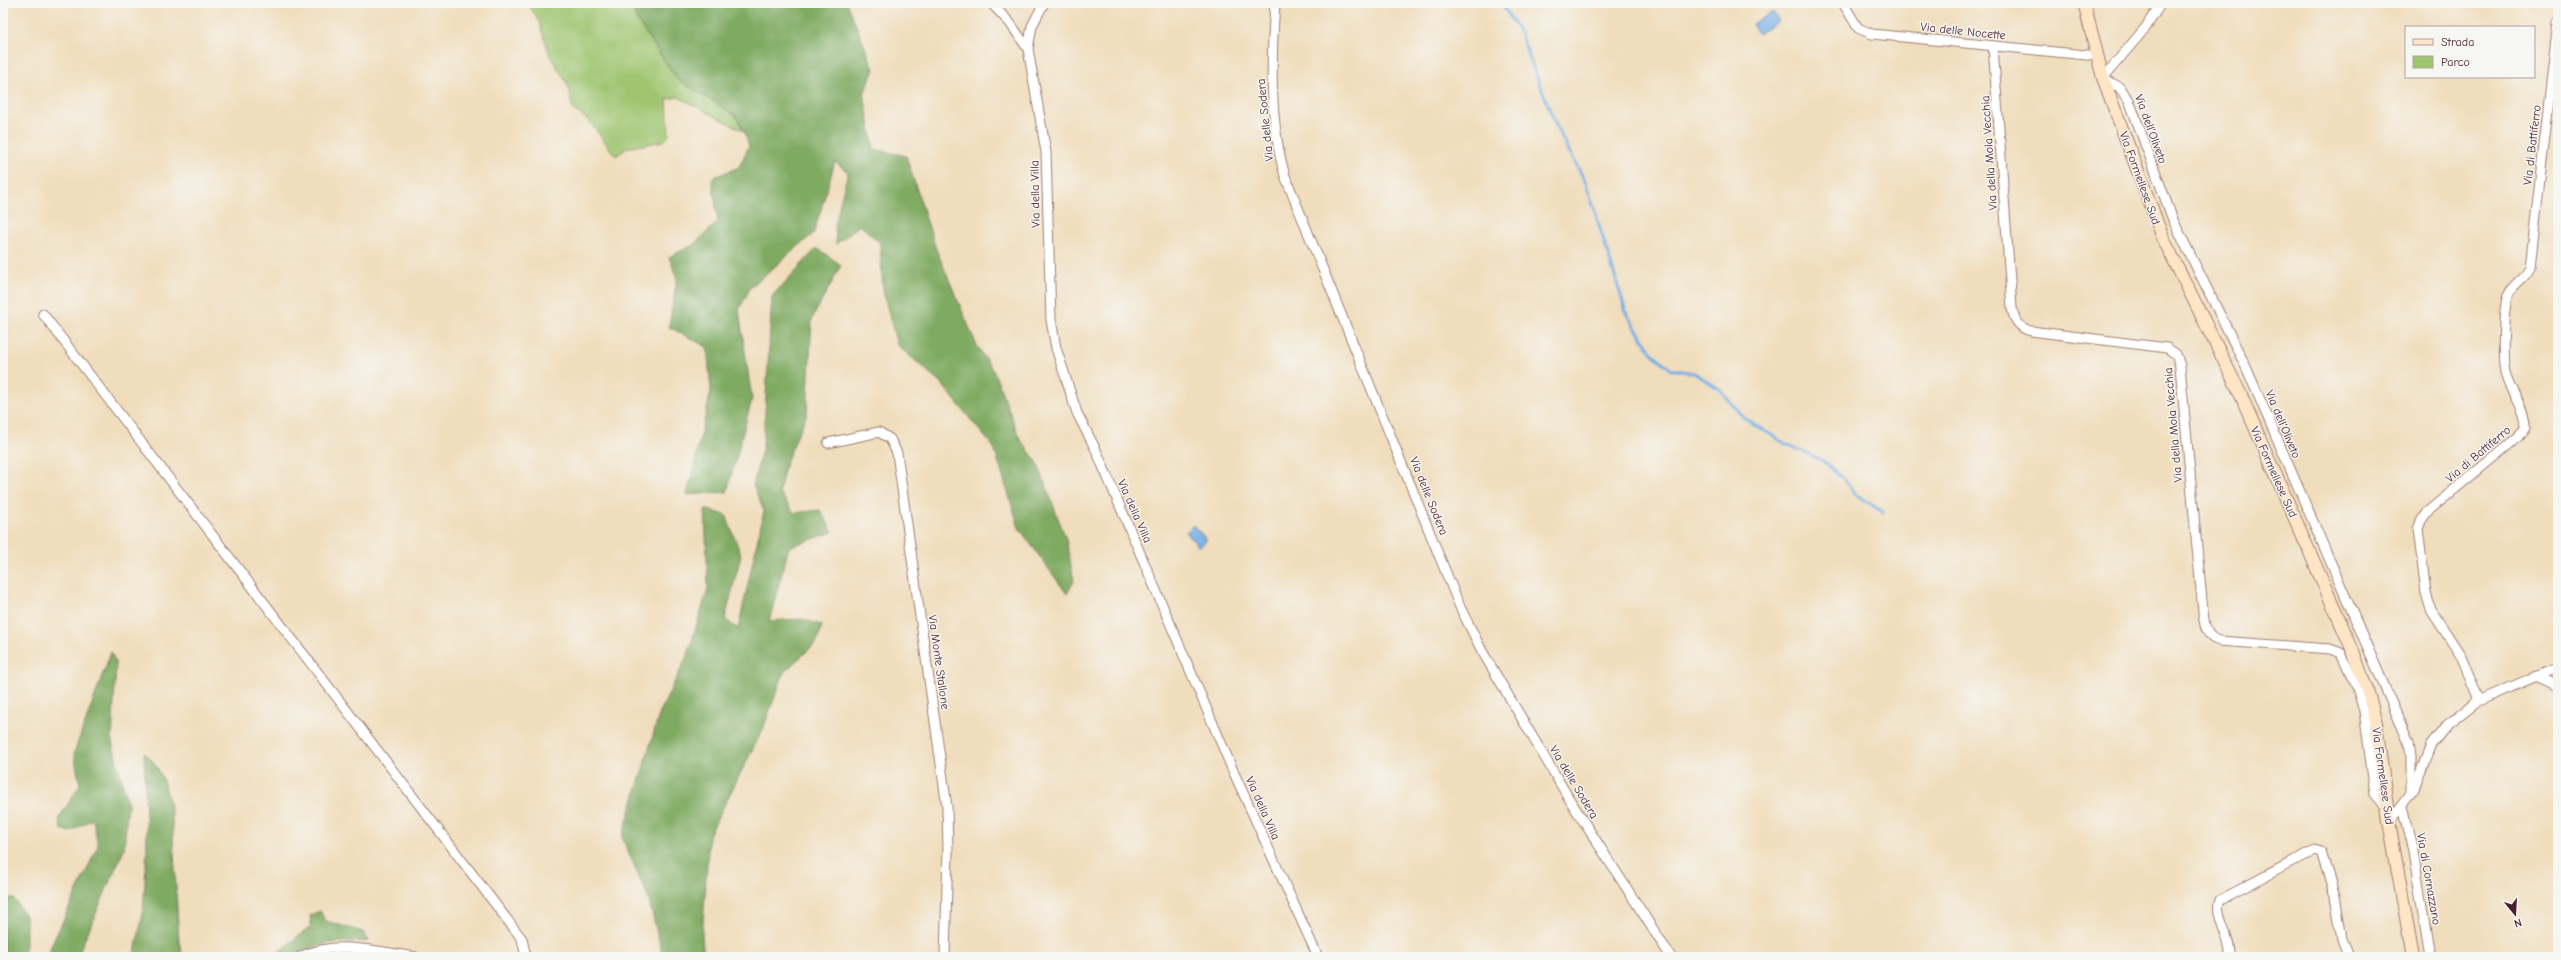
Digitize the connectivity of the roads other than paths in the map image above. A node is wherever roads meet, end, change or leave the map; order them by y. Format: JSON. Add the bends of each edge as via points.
{"nodes":[{"id":1,"x":991,"y":3,"type":"edge"},
{"id":2,"x":1044,"y":3,"type":"edge"},
{"id":3,"x":1275,"y":3,"type":"edge"},
{"id":4,"x":1843,"y":3,"type":"edge"},
{"id":5,"x":2084,"y":3,"type":"edge"},
{"id":6,"x":2161,"y":3,"type":"edge"},
{"id":7,"x":2558,"y":22,"type":"edge"},
{"id":8,"x":1993,"y":46,"type":"junction"},
{"id":9,"x":1028,"y":49,"type":"junction"},
{"id":10,"x":2097,"y":56,"type":"junction"},
{"id":11,"x":2103,"y":78,"type":"junction"},
{"id":12,"x":43,"y":314,"type":"dead end"},
{"id":13,"x":828,"y":443,"type":"dead end"},
{"id":14,"x":2558,"y":667,"type":"edge"},
{"id":15,"x":2536,"y":676,"type":"junction"},
{"id":16,"x":2558,"y":686,"type":"edge"},
{"id":17,"x":2479,"y":700,"type":"junction"},
{"id":18,"x":2411,"y":794,"type":"junction"},
{"id":19,"x":2402,"y":807,"type":"junction"},
{"id":20,"x":2388,"y":809,"type":"junction"},
{"id":21,"x":2389,"y":822,"type":"junction"},
{"id":22,"x":300,"y":957,"type":"edge"},
{"id":23,"x":416,"y":957,"type":"edge"},
{"id":24,"x":526,"y":957,"type":"edge"},
{"id":25,"x":945,"y":957,"type":"edge"},
{"id":26,"x":1318,"y":957,"type":"edge"},
{"id":27,"x":1671,"y":957,"type":"edge"},
{"id":28,"x":2230,"y":957,"type":"edge"},
{"id":29,"x":2349,"y":957,"type":"edge"},
{"id":30,"x":2413,"y":957,"type":"edge"},
{"id":31,"x":2430,"y":957,"type":"edge"}],
"edges":[{"from":1,"to":9,"type":"street","name":"Via della Villa","via":[[1010,23]]},
{"from":2,"to":9,"type":"street","name":"Via della Villa","via":[[1032,26]]},
{"from":3,"to":27,"type":"street","name":"Via delle Sodera","via":[[1273,82],[1278,144],[1284,171],[1460,607],[1482,651],[1571,802]]},
{"from":4,"to":8,"type":"street","name":"Via delle Nocette","via":[[1856,25],[1867,33]]},
{"from":5,"to":10,"type":"street","name":"Via Formellese Sud"},
{"from":6,"to":11,"type":"street","via":[[2143,30]]},
{"from":7,"to":17,"type":"street","name":"Via di Battiferro","via":[[2530,267],[2526,276],[2510,290],[2506,303],[2504,367],[2523,415],[2525,427],[2518,437],[2427,512],[2418,529],[2430,606],[2461,656]]},
{"from":8,"to":10,"type":"street","name":"Via delle Nocette"},
{"from":8,"to":20,"type":"street","name":"Via della Mola Vecchia","via":[[2012,308],[2015,320],[2031,331],[2167,348],[2176,354],[2180,366],[2202,601],[2208,633],[2217,640],[2330,649],[2341,653],[2352,675],[2364,711],[2375,794]]},
{"from":9,"to":26,"type":"street","name":"Via della Villa","via":[[1046,152],[1050,313],[1065,379],[1081,422],[1096,450],[1234,773]]},
{"from":10,"to":11,"type":"street","name":"Via Formellese Sud"},
{"from":11,"to":18,"type":"street","name":"Via dell'Oliveto","via":[[2119,87],[2129,100],[2173,220],[2246,367],[2361,628],[2410,748]]},
{"from":11,"to":20,"type":"street","name":"Via Formellese Sud","via":[[2163,238],[2242,398],[2353,651],[2374,716]]},
{"from":12,"to":24,"type":"street","via":[[522,939]]},
{"from":13,"to":25,"type":"street","name":"Via Monte Stallone","via":[[879,432],[890,439],[897,453],[947,807]]},
{"from":14,"to":15,"type":"street"},
{"from":15,"to":16,"type":"street"},
{"from":15,"to":17,"type":"street"},
{"from":17,"to":18,"type":"street","via":[[2464,710],[2435,738],[2428,749],[2419,779]]},
{"from":18,"to":19,"type":"street"},
{"from":19,"to":21,"type":"street"},
{"from":19,"to":31,"type":"street","name":"Via di Cornazzano","via":[[2413,851]]},
{"from":20,"to":21,"type":"street","name":"Via Formellese Sud"},
{"from":21,"to":30,"type":"street","name":"Via Formellese Sud"},
{"from":22,"to":23,"type":"street","via":[[318,949],[340,947]]},
{"from":28,"to":29,"type":"street","via":[[2229,943],[2218,909],[2220,900],[2315,850],[2321,852],[2325,859],[2337,902],[2343,943]]}]}
